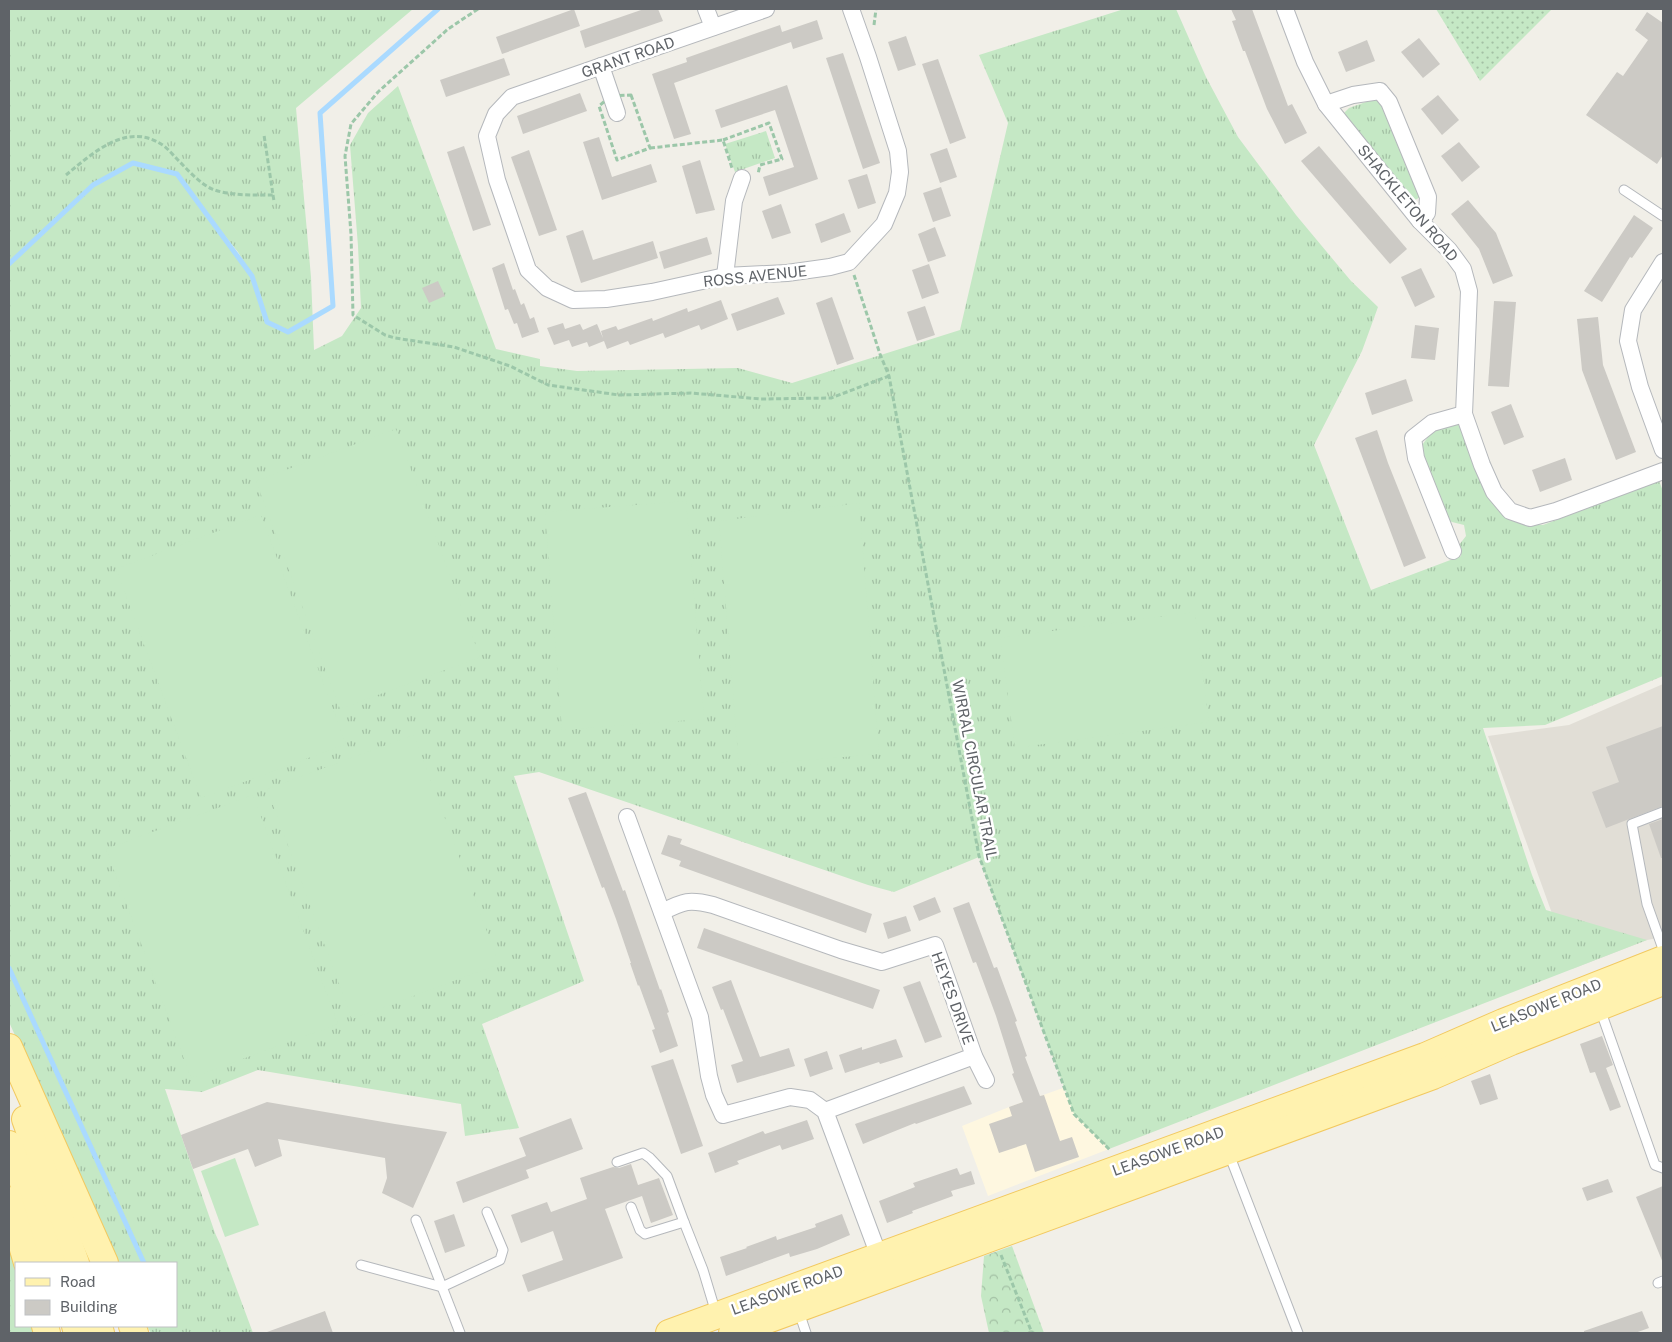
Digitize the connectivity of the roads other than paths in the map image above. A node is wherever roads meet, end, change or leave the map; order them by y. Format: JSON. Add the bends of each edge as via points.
{"nodes":[{"id":1,"x":706,"y":9,"type":"edge"},
{"id":2,"x":766,"y":9,"type":"edge"},
{"id":3,"x":851,"y":9,"type":"edge"},
{"id":4,"x":1285,"y":9,"type":"edge"},
{"id":5,"x":713,"y":27,"type":"junction"},
{"id":6,"x":601,"y":66,"type":"junction"},
{"id":7,"x":1326,"y":104,"type":"junction"},
{"id":8,"x":617,"y":113,"type":"dead end"},
{"id":9,"x":496,"y":114,"type":"joint"},
{"id":10,"x":741,"y":183,"type":"road end"},
{"id":11,"x":1624,"y":190,"type":"dead end"},
{"id":12,"x":1663,"y":216,"type":"edge"},
{"id":13,"x":1420,"y":221,"type":"junction"},
{"id":14,"x":1663,"y":262,"type":"edge"},
{"id":15,"x":725,"y":276,"type":"junction"},
{"id":16,"x":1464,"y":414,"type":"junction"},
{"id":17,"x":1663,"y":450,"type":"edge"},
{"id":18,"x":1663,"y":471,"type":"edge"},
{"id":19,"x":1453,"y":551,"type":"dead end"},
{"id":20,"x":1663,"y":812,"type":"edge"},
{"id":21,"x":627,"y":817,"type":"dead end"},
{"id":22,"x":662,"y":912,"type":"junction"},
{"id":23,"x":1663,"y":949,"type":"edge"},
{"id":24,"x":1663,"y":959,"type":"edge"},
{"id":25,"x":1663,"y":982,"type":"edge"},
{"id":26,"x":1600,"y":1006,"type":"junction"},
{"id":27,"x":9,"y":1047,"type":"edge"},
{"id":28,"x":974,"y":1056,"type":"junction"},
{"id":29,"x":9,"y":1074,"type":"edge"},
{"id":30,"x":986,"y":1080,"type":"dead end"},
{"id":31,"x":825,"y":1111,"type":"junction"},
{"id":32,"x":9,"y":1144,"type":"edge"},
{"id":33,"x":1228,"y":1151,"type":"junction"},
{"id":34,"x":617,"y":1162,"type":"dead end"},
{"id":35,"x":1663,"y":1168,"type":"edge"},
{"id":36,"x":9,"y":1200,"type":"edge"},
{"id":37,"x":631,"y":1207,"type":"dead end"},
{"id":38,"x":487,"y":1212,"type":"dead end"},
{"id":39,"x":416,"y":1220,"type":"dead end"},
{"id":40,"x":684,"y":1222,"type":"junction"},
{"id":41,"x":27,"y":1262,"type":"edge"},
{"id":42,"x":52,"y":1262,"type":"edge"},
{"id":43,"x":76,"y":1262,"type":"edge"},
{"id":44,"x":105,"y":1262,"type":"edge"},
{"id":45,"x":362,"y":1265,"type":"dead end"},
{"id":46,"x":883,"y":1266,"type":"junction"},
{"id":47,"x":442,"y":1287,"type":"junction"},
{"id":48,"x":798,"y":1309,"type":"junction"},
{"id":49,"x":724,"y":1325,"type":"edge"},
{"id":50,"x":460,"y":1333,"type":"edge"},
{"id":51,"x":669,"y":1333,"type":"edge"},
{"id":52,"x":806,"y":1333,"type":"edge"},
{"id":53,"x":1298,"y":1333,"type":"edge"}],
"edges":[{"from":1,"to":5,"type":"street"},
{"from":2,"to":5,"type":"street","name":"GRANT ROAD"},
{"from":3,"to":15,"type":"street","name":"ROSS AVENUE","via":[[898,152],[897,193],[884,224],[849,262],[787,273]]},
{"from":4,"to":7,"type":"street","name":"SHACKLETON ROAD","via":[[1305,62]]},
{"from":5,"to":6,"type":"street","name":"GRANT ROAD"},
{"from":6,"to":8,"type":"street"},
{"from":6,"to":9,"type":"street","name":"GRANT ROAD","via":[[512,98]]},
{"from":7,"to":13,"type":"street","name":"SHACKLETON ROAD"},
{"from":7,"to":13,"type":"street","via":[[1380,91],[1389,102],[1428,197],[1427,213]]},
{"from":9,"to":15,"type":"street","name":"ROSS AVENUE","via":[[487,136],[497,180],[528,270],[547,288],[573,300],[606,299]]},
{"from":10,"to":15,"type":"street","via":[[734,201]]},
{"from":11,"to":12,"type":"lane"},
{"from":13,"to":16,"type":"street","name":"SHACKLETON ROAD","via":[[1463,269],[1469,291]]},
{"from":14,"to":17,"type":"street","via":[[1633,310],[1628,341],[1640,387]]},
{"from":16,"to":18,"type":"street","name":"SHACKLETON ROAD","via":[[1494,492],[1510,511],[1530,518]]},
{"from":16,"to":19,"type":"street","via":[[1432,423],[1413,438],[1416,458]]},
{"from":20,"to":23,"type":"lane","via":[[1632,824],[1648,904]]},
{"from":21,"to":22,"type":"street"},
{"from":22,"to":28,"type":"street","name":"HEYES DRIVE","via":[[683,902],[713,905],[882,962],[935,945]]},
{"from":22,"to":31,"type":"street","via":[[700,1017],[709,1076],[723,1115],[790,1097],[810,1100]]},
{"from":24,"to":46,"type":"main road","name":"LEASOWE ROAD","via":[[1425,1056],[1126,1166]]},
{"from":25,"to":26,"type":"main road","name":"LEASOWE ROAD"},
{"from":26,"to":33,"type":"main road","name":"LEASOWE ROAD","via":[[1433,1076]]},
{"from":26,"to":35,"type":"lane","via":[[1655,1164]]},
{"from":27,"to":44,"type":"main road"},
{"from":28,"to":30,"type":"street"},
{"from":28,"to":31,"type":"street","name":"HEYES DRIVE"},
{"from":29,"to":43,"type":"main road"},
{"from":31,"to":46,"type":"street"},
{"from":32,"to":42,"type":"main road"},
{"from":33,"to":46,"type":"main road","name":"LEASOWE ROAD","via":[[993,1237]]},
{"from":33,"to":53,"type":"lane"},
{"from":34,"to":40,"type":"lane","via":[[643,1153],[650,1158],[667,1176]]},
{"from":36,"to":41,"type":"main road"},
{"from":37,"to":40,"type":"lane","via":[[640,1230],[645,1234]]},
{"from":38,"to":47,"type":"lane","via":[[503,1250],[500,1260]]},
{"from":39,"to":47,"type":"lane"},
{"from":40,"to":49,"type":"lane"},
{"from":45,"to":47,"type":"lane"},
{"from":46,"to":48,"type":"main road","name":"LEASOWE ROAD"},
{"from":46,"to":49,"type":"main road","name":"LEASOWE ROAD"},
{"from":47,"to":50,"type":"lane"},
{"from":48,"to":49,"type":"main road","name":"LEASOWE ROAD"},
{"from":48,"to":52,"type":"lane"},
{"from":49,"to":51,"type":"main road","name":"LEASOWE ROAD"}]}
